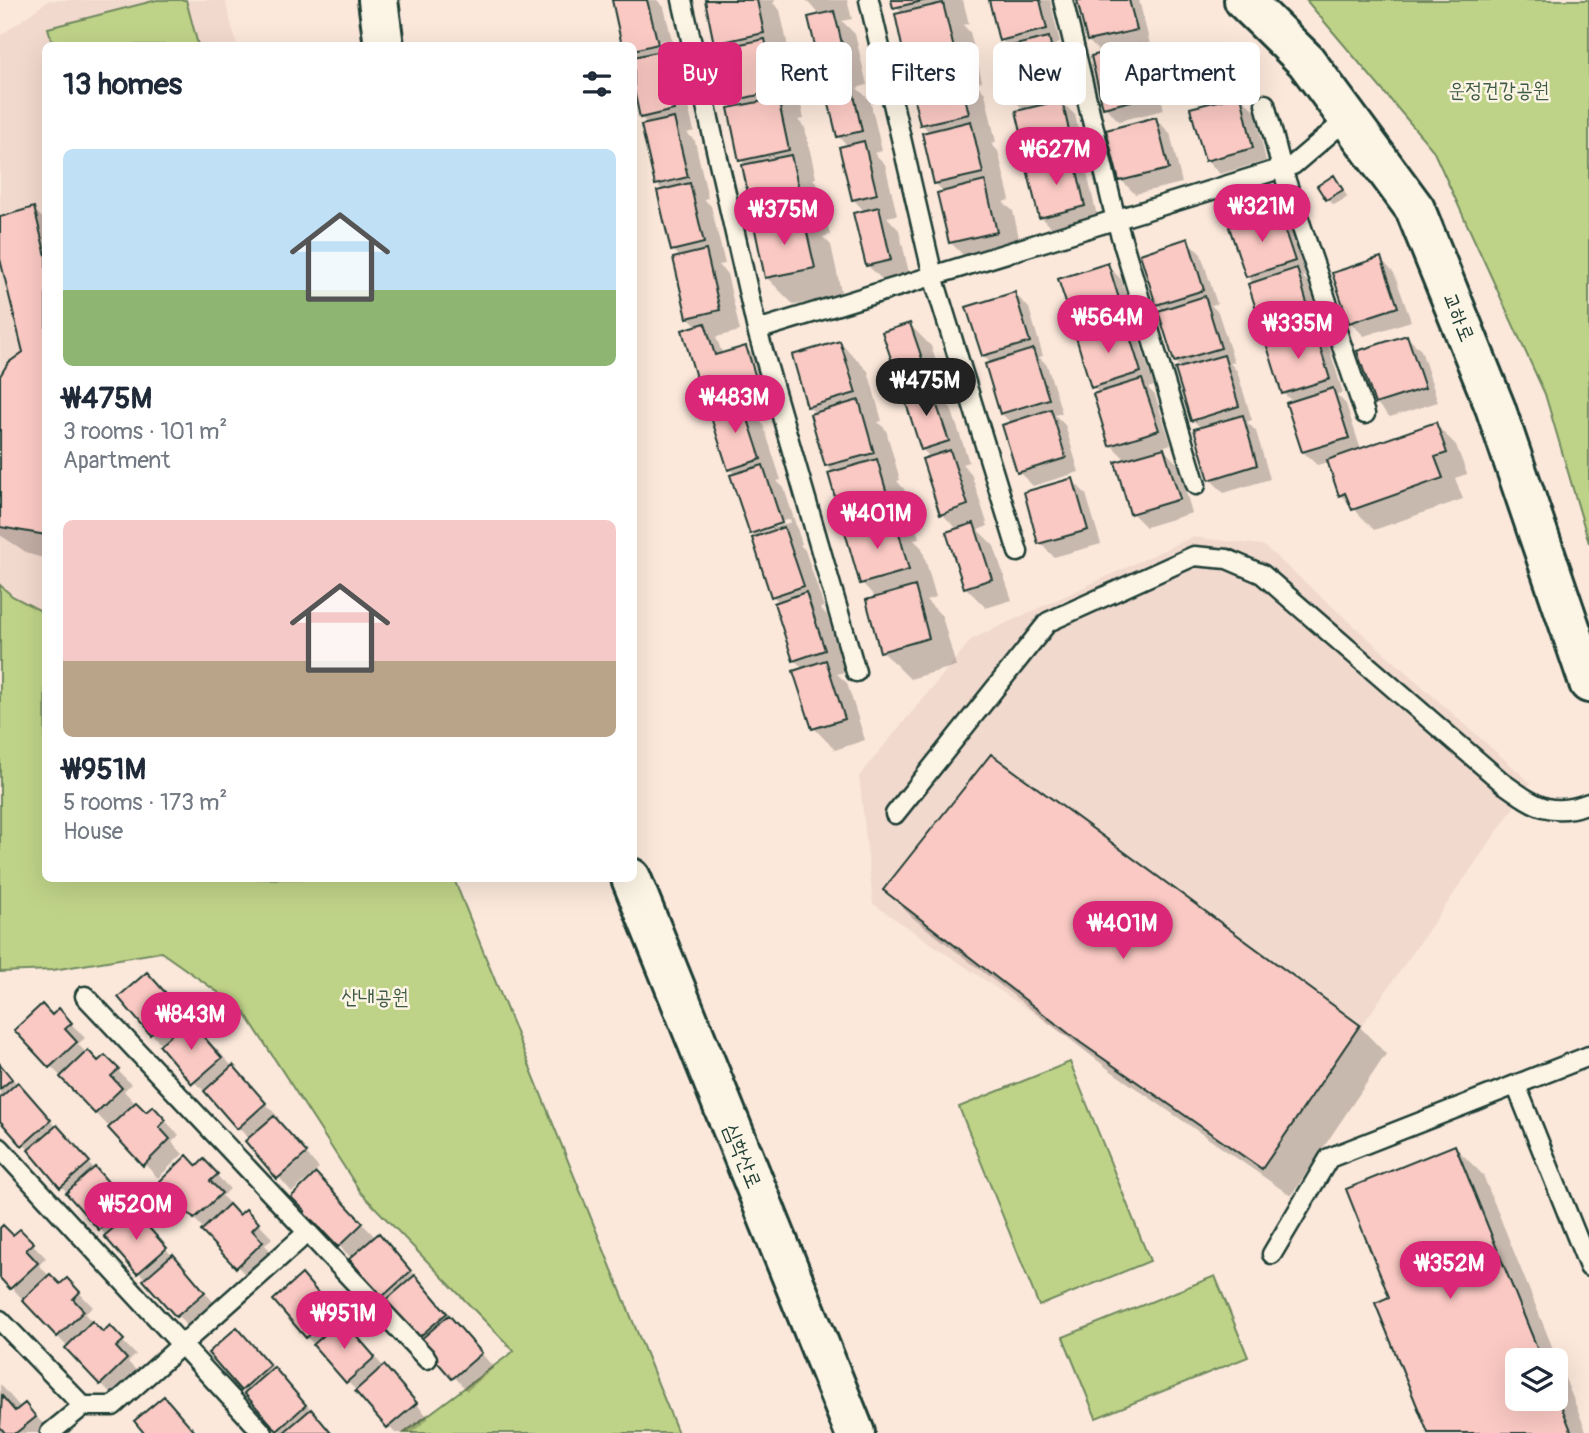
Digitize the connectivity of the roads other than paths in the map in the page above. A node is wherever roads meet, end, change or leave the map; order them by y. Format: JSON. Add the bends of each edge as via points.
{"nodes":[{"id":1,"x":378,"y":0,"type":"edge"},
{"id":2,"x":682,"y":0,"type":"edge"},
{"id":3,"x":869,"y":0,"type":"edge"},
{"id":4,"x":1063,"y":0,"type":"edge"},
{"id":5,"x":1244,"y":0,"type":"edge"},
{"id":6,"x":383,"y":42,"type":"edge"},
{"id":7,"x":1265,"y":104,"type":"dead end"},
{"id":8,"x":1348,"y":118,"type":"junction"},
{"id":9,"x":1282,"y":169,"type":"junction"},
{"id":10,"x":1116,"y":220,"type":"junction"},
{"id":11,"x":933,"y":276,"type":"junction"},
{"id":12,"x":757,"y":330,"type":"junction"},
{"id":13,"x":1365,"y":414,"type":"dead end"},
{"id":14,"x":1196,"y":485,"type":"dead end"},
{"id":15,"x":1018,"y":552,"type":"dead end"},
{"id":16,"x":856,"y":672,"type":"dead end"},
{"id":17,"x":1589,"y":683,"type":"edge"},
{"id":18,"x":1589,"y":803,"type":"edge"},
{"id":19,"x":895,"y":814,"type":"dead end"},
{"id":20,"x":633,"y":882,"type":"edge"},
{"id":21,"x":85,"y":996,"type":"dead end"},
{"id":22,"x":1589,"y":1056,"type":"edge"},
{"id":23,"x":1516,"y":1085,"type":"junction"},
{"id":24,"x":0,"y":1148,"type":"edge"},
{"id":25,"x":308,"y":1232,"type":"junction"},
{"id":26,"x":1272,"y":1254,"type":"dead end"},
{"id":27,"x":1589,"y":1267,"type":"edge"},
{"id":28,"x":0,"y":1320,"type":"edge"},
{"id":29,"x":185,"y":1345,"type":"junction"},
{"id":30,"x":427,"y":1359,"type":"dead end"},
{"id":31,"x":83,"y":1406,"type":"junction"},
{"id":32,"x":50,"y":1433,"type":"edge"},
{"id":33,"x":263,"y":1433,"type":"edge"},
{"id":34,"x":855,"y":1433,"type":"edge"}],
"edges":[{"from":1,"to":6,"type":"street"},
{"from":2,"to":12,"type":"lane"},
{"from":3,"to":11,"type":"lane"},
{"from":4,"to":10,"type":"lane"},
{"from":5,"to":8,"type":"street","name":"교하로","via":[[1306,61]]},
{"from":7,"to":9,"type":"lane"},
{"from":8,"to":9,"type":"lane","via":[[1293,165]]},
{"from":8,"to":17,"type":"street","name":"교하로","via":[[1415,209],[1495,407]]},
{"from":9,"to":10,"type":"lane"},
{"from":9,"to":13,"type":"lane"},
{"from":10,"to":11,"type":"lane"},
{"from":10,"to":14,"type":"lane"},
{"from":11,"to":12,"type":"lane"},
{"from":11,"to":15,"type":"lane"},
{"from":12,"to":16,"type":"lane"},
{"from":18,"to":19,"type":"lane","via":[[1569,811],[1538,807],[1503,783],[1262,574],[1227,559],[1194,556],[1048,622]]},
{"from":20,"to":34,"type":"street","name":"심학산로"},
{"from":21,"to":25,"type":"lane"},
{"from":22,"to":23,"type":"lane"},
{"from":23,"to":26,"type":"lane","via":[[1329,1158]]},
{"from":23,"to":27,"type":"lane"},
{"from":24,"to":29,"type":"lane"},
{"from":25,"to":29,"type":"lane"},
{"from":25,"to":30,"type":"lane"},
{"from":28,"to":31,"type":"lane"},
{"from":29,"to":31,"type":"lane","via":[[113,1406]]},
{"from":29,"to":33,"type":"lane"},
{"from":31,"to":32,"type":"lane"}]}
